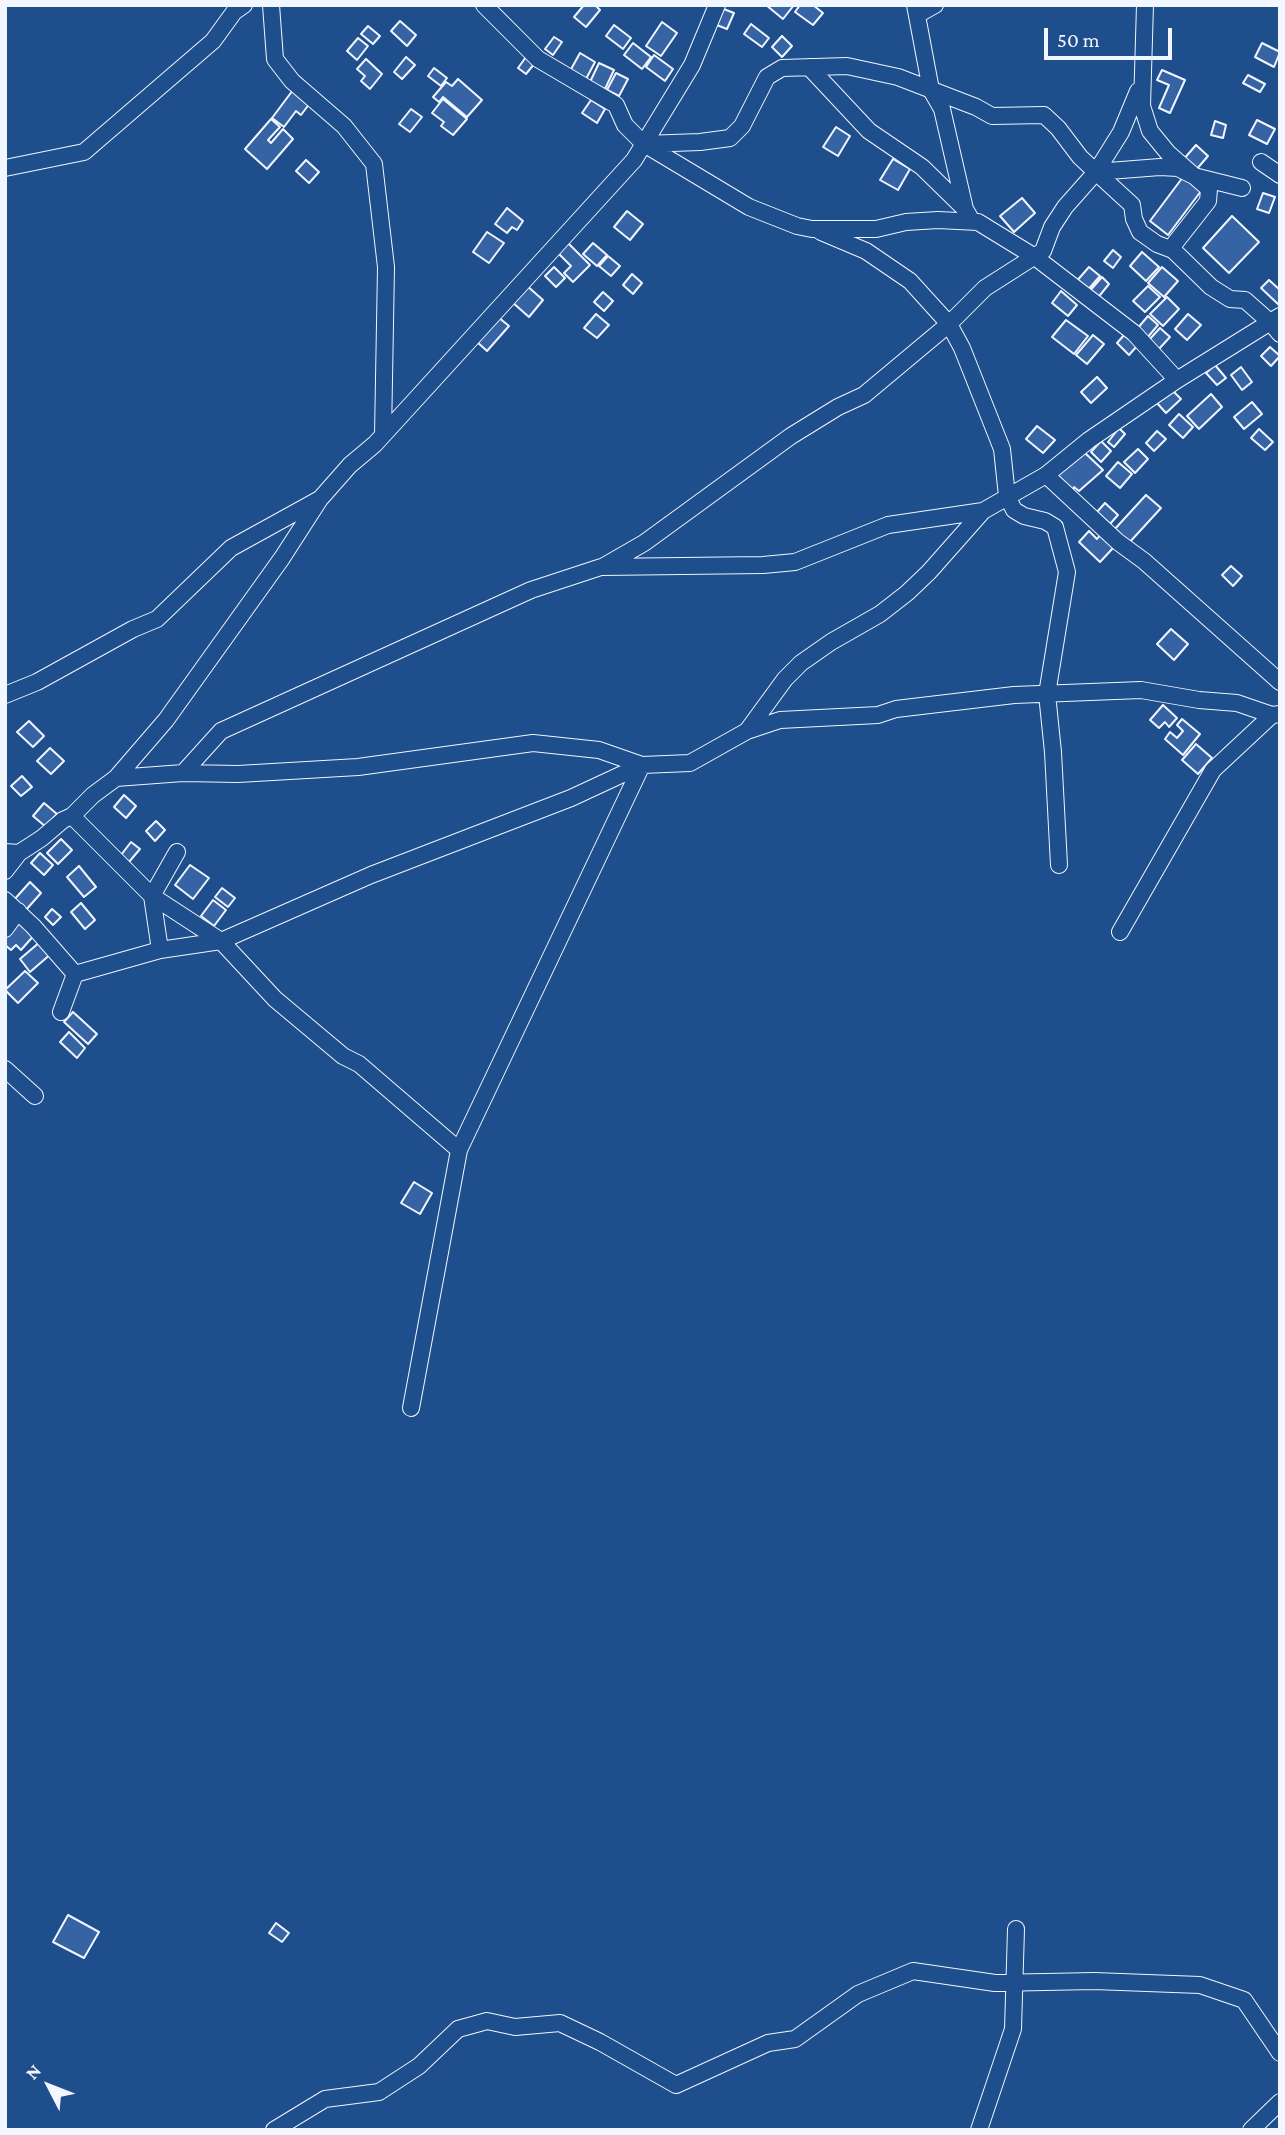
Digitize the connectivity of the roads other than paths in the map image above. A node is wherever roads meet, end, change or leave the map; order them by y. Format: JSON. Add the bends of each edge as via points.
{"nodes":[{"id":1,"x":244,"y":5,"type":"edge"},
{"id":2,"x":271,"y":5,"type":"edge"},
{"id":3,"x":484,"y":5,"type":"edge"},
{"id":4,"x":717,"y":5,"type":"edge"},
{"id":5,"x":935,"y":5,"type":"edge"},
{"id":6,"x":1145,"y":5,"type":"edge"},
{"id":7,"x":916,"y":10,"type":"edge"},
{"id":8,"x":810,"y":67,"type":"junction"},
{"id":9,"x":1142,"y":81,"type":"junction"},
{"id":10,"x":931,"y":90,"type":"junction"},
{"id":11,"x":644,"y":144,"type":"junction"},
{"id":12,"x":1261,"y":162,"type":"dead end"},
{"id":13,"x":5,"y":169,"type":"edge"},
{"id":14,"x":1096,"y":172,"type":"junction"},
{"id":15,"x":1280,"y":175,"type":"edge"},
{"id":16,"x":1194,"y":176,"type":"junction"},
{"id":17,"x":1242,"y":188,"type":"dead end"},
{"id":18,"x":968,"y":215,"type":"junction"},
{"id":19,"x":812,"y":229,"type":"junction"},
{"id":20,"x":1173,"y":250,"type":"junction"},
{"id":21,"x":1035,"y":257,"type":"junction"},
{"id":22,"x":949,"y":324,"type":"junction"},
{"id":23,"x":1277,"y":324,"type":"edge"},
{"id":24,"x":1177,"y":380,"type":"junction"},
{"id":25,"x":383,"y":435,"type":"junction"},
{"id":26,"x":1046,"y":475,"type":"junction"},
{"id":27,"x":1007,"y":496,"type":"junction"},
{"id":28,"x":320,"y":499,"type":"junction"},
{"id":29,"x":983,"y":511,"type":"junction"},
{"id":30,"x":601,"y":567,"type":"junction"},
{"id":31,"x":1280,"y":682,"type":"edge"},
{"id":32,"x":1047,"y":694,"type":"junction"},
{"id":33,"x":5,"y":695,"type":"edge"},
{"id":34,"x":1276,"y":715,"type":"edge"},
{"id":35,"x":747,"y":731,"type":"junction"},
{"id":36,"x":642,"y":765,"type":"junction"},
{"id":37,"x":183,"y":773,"type":"junction"},
{"id":38,"x":116,"y":778,"type":"junction"},
{"id":39,"x":72,"y":816,"type":"junction"},
{"id":40,"x":12,"y":852,"type":"edge"},
{"id":41,"x":177,"y":852,"type":"dead end"},
{"id":42,"x":1059,"y":866,"type":"dead end"},
{"id":43,"x":5,"y":871,"type":"edge"},
{"id":44,"x":152,"y":896,"type":"junction"},
{"id":45,"x":5,"y":900,"type":"edge"},
{"id":46,"x":18,"y":911,"type":"junction"},
{"id":47,"x":5,"y":929,"type":"edge"},
{"id":48,"x":1121,"y":932,"type":"dead end"},
{"id":49,"x":221,"y":941,"type":"junction"},
{"id":50,"x":160,"y":950,"type":"junction"},
{"id":51,"x":75,"y":974,"type":"junction"},
{"id":52,"x":61,"y":1012,"type":"dead end"},
{"id":53,"x":5,"y":1069,"type":"edge"},
{"id":54,"x":35,"y":1096,"type":"dead end"},
{"id":55,"x":459,"y":1150,"type":"junction"},
{"id":56,"x":411,"y":1408,"type":"dead end"},
{"id":57,"x":1016,"y":1929,"type":"dead end"},
{"id":58,"x":1015,"y":1983,"type":"junction"},
{"id":59,"x":1280,"y":2053,"type":"edge"},
{"id":60,"x":1280,"y":2102,"type":"edge"},
{"id":61,"x":274,"y":2130,"type":"edge"},
{"id":62,"x":979,"y":2130,"type":"edge"},
{"id":63,"x":1251,"y":2130,"type":"edge"}],
"edges":[{"from":1,"to":13,"type":"street","via":[[213,41],[84,152]]},
{"from":2,"to":25,"type":"street","via":[[275,59],[292,81],[344,126],[374,164],[386,267]]},
{"from":3,"to":11,"type":"street","via":[[538,60],[617,105],[625,125]]},
{"from":4,"to":11,"type":"street","via":[[692,65]]},
{"from":5,"to":7,"type":"street"},
{"from":6,"to":9,"type":"street"},
{"from":7,"to":10,"type":"street"},
{"from":8,"to":10,"type":"street","via":[[847,66]]},
{"from":8,"to":11,"type":"street","via":[[782,68],[767,77],[730,138]]},
{"from":8,"to":18,"type":"street","via":[[869,131],[922,167]]},
{"from":9,"to":14,"type":"street","via":[[1121,132]]},
{"from":9,"to":16,"type":"street","via":[[1142,106],[1150,131]]},
{"from":10,"to":14,"type":"street","via":[[992,116],[1044,115]]},
{"from":10,"to":18,"type":"street","via":[[942,109]]},
{"from":11,"to":19,"type":"street","via":[[749,207]]},
{"from":11,"to":25,"type":"street"},
{"from":12,"to":15,"type":"street"},
{"from":14,"to":16,"type":"street","via":[[1160,167],[1178,168]]},
{"from":14,"to":20,"type":"street","via":[[1132,205],[1140,232]]},
{"from":14,"to":21,"type":"street","via":[[1065,207]]},
{"from":16,"to":17,"type":"street"},
{"from":16,"to":20,"type":"street","via":[[1209,189],[1208,201]]},
{"from":18,"to":19,"type":"street","via":[[876,229]]},
{"from":18,"to":21,"type":"street"},
{"from":19,"to":22,"type":"street","via":[[866,251],[910,281]]},
{"from":20,"to":23,"type":"street","via":[[1211,286],[1230,299],[1245,300]]},
{"from":21,"to":22,"type":"street","via":[[985,288]]},
{"from":21,"to":24,"type":"street","via":[[1134,333]]},
{"from":22,"to":27,"type":"street","via":[[1002,449]]},
{"from":22,"to":30,"type":"street","via":[[864,395],[791,436],[644,543]]},
{"from":23,"to":24,"type":"street","via":[[1257,328]]},
{"from":24,"to":26,"type":"street"},
{"from":25,"to":28,"type":"street"},
{"from":26,"to":27,"type":"street"},
{"from":26,"to":31,"type":"street"},
{"from":27,"to":29,"type":"street"},
{"from":27,"to":32,"type":"street","via":[[1014,510],[1055,527],[1067,572]]},
{"from":28,"to":33,"type":"street","via":[[231,548],[157,619]]},
{"from":28,"to":38,"type":"street","via":[[190,689]]},
{"from":29,"to":30,"type":"street","via":[[888,525],[795,562]]},
{"from":29,"to":35,"type":"street","via":[[906,593],[801,663]]},
{"from":30,"to":37,"type":"street","via":[[531,590],[221,731]]},
{"from":32,"to":34,"type":"street","via":[[1142,690],[1237,703]]},
{"from":32,"to":35,"type":"street","via":[[937,703],[878,715],[780,720]]},
{"from":32,"to":42,"type":"street"},
{"from":34,"to":48,"type":"street","via":[[1213,770]]},
{"from":35,"to":36,"type":"street","via":[[690,763]]},
{"from":36,"to":37,"type":"street","via":[[599,750],[533,743],[358,766]]},
{"from":36,"to":49,"type":"street"},
{"from":36,"to":55,"type":"street"},
{"from":37,"to":38,"type":"street"},
{"from":38,"to":39,"type":"street"},
{"from":39,"to":40,"type":"street"},
{"from":39,"to":44,"type":"street"},
{"from":40,"to":43,"type":"street"},
{"from":41,"to":44,"type":"street"},
{"from":44,"to":49,"type":"street"},
{"from":44,"to":50,"type":"street"},
{"from":45,"to":46,"type":"street"},
{"from":46,"to":47,"type":"street"},
{"from":46,"to":51,"type":"street"},
{"from":49,"to":50,"type":"street"},
{"from":49,"to":55,"type":"street","via":[[275,999]]},
{"from":50,"to":51,"type":"street"},
{"from":51,"to":52,"type":"street"},
{"from":53,"to":54,"type":"street"},
{"from":55,"to":56,"type":"street"},
{"from":57,"to":58,"type":"street"},
{"from":58,"to":59,"type":"street","via":[[1200,1985],[1244,2000]]},
{"from":58,"to":61,"type":"street","via":[[913,1971],[859,1994],[795,2039],[768,2043],[677,2085],[560,2023],[515,2027],[487,2021],[458,2029],[419,2066],[379,2092],[324,2099]]},
{"from":58,"to":62,"type":"street","via":[[1013,2029]]},
{"from":60,"to":63,"type":"street"}]}
